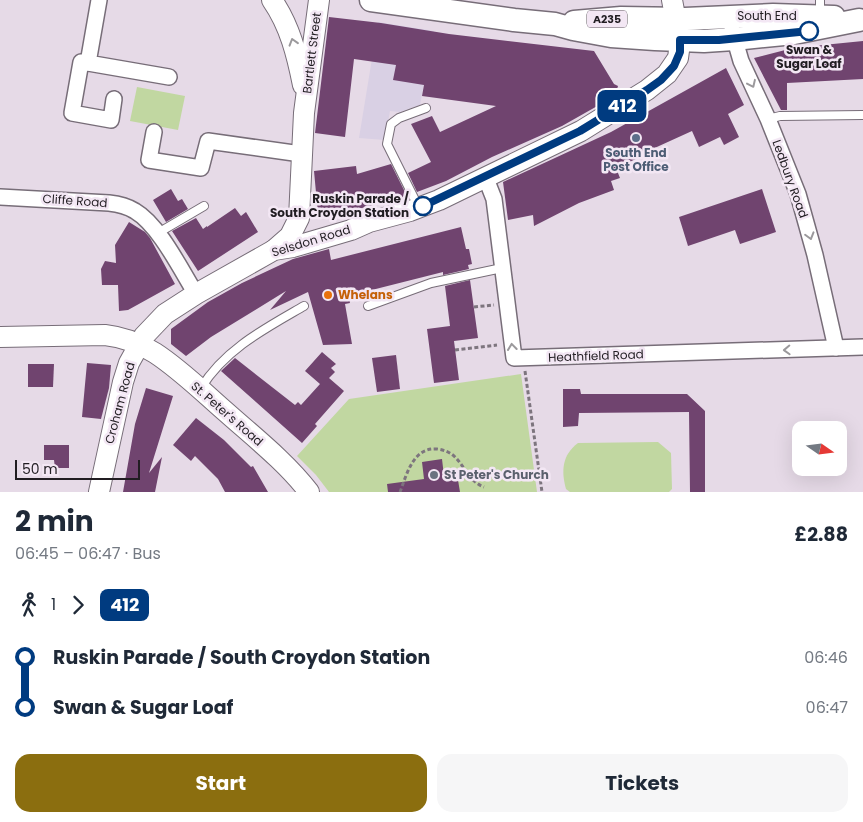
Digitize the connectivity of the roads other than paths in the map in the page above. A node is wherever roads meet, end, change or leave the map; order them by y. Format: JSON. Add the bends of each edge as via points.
{"nodes":[{"id":1,"x":99,"y":0,"type":"edge"},
{"id":2,"x":272,"y":0,"type":"edge"},
{"id":3,"x":319,"y":0,"type":"edge"},
{"id":4,"x":371,"y":0,"type":"edge"},
{"id":5,"x":820,"y":8,"type":"edge"},
{"id":6,"x":729,"y":16,"type":"junction"},
{"id":7,"x":861,"y":20,"type":"edge"},
{"id":8,"x":673,"y":25,"type":"edge"},
{"id":9,"x":734,"y":39,"type":"junction"},
{"id":10,"x":88,"y":63,"type":"junction"},
{"id":11,"x":169,"y":77,"type":"dead end"},
{"id":12,"x":114,"y":99,"type":"dead end"},
{"id":13,"x":305,"y":107,"type":"junction"},
{"id":14,"x":426,"y":108,"type":"dead end"},
{"id":15,"x":863,"y":114,"type":"edge"},
{"id":16,"x":768,"y":119,"type":"junction"},
{"id":17,"x":154,"y":132,"type":"dead end"},
{"id":18,"x":301,"y":154,"type":"junction"},
{"id":19,"x":485,"y":176,"type":"junction"},
{"id":20,"x":0,"y":197,"type":"edge"},
{"id":21,"x":204,"y":206,"type":"dead end"},
{"id":22,"x":419,"y":208,"type":"junction"},
{"id":23,"x":369,"y":222,"type":"junction"},
{"id":24,"x":296,"y":225,"type":"junction"},
{"id":25,"x":158,"y":233,"type":"junction"},
{"id":26,"x":274,"y":250,"type":"junction"},
{"id":27,"x":502,"y":268,"type":"junction"},
{"id":28,"x":196,"y":294,"type":"junction"},
{"id":29,"x":304,"y":306,"type":"dead end"},
{"id":30,"x":368,"y":306,"type":"dead end"},
{"id":31,"x":0,"y":336,"type":"edge"},
{"id":32,"x":138,"y":344,"type":"junction"},
{"id":33,"x":863,"y":347,"type":"edge"},
{"id":34,"x":836,"y":348,"type":"junction"},
{"id":35,"x":200,"y":390,"type":"junction"},
{"id":36,"x":99,"y":492,"type":"edge"},
{"id":37,"x":309,"y":492,"type":"edge"}],
"edges":[{"from":1,"to":10,"type":"street"},
{"from":13,"to":2,"type":"main road","name":"Bartlett Street","one_way":true,"via":[[291,38],[284,18]]},
{"from":3,"to":13,"type":"main road","name":"Bartlett Street"},
{"from":4,"to":8,"type":"main road","number":"A235","via":[[555,24],[611,36]]},
{"from":5,"to":6,"type":"main road","name":"South End","number":"A235"},
{"from":5,"to":7,"type":"main road","name":"South End","number":"A235"},
{"from":6,"to":8,"type":"main road","name":"South End","number":"A235"},
{"from":6,"to":9,"type":"street","name":"Ledbury Road"},
{"from":7,"to":9,"type":"main road","name":"South End","number":"A235","via":[[794,33]]},
{"from":8,"to":9,"type":"main road","name":"South End","number":"A235"},
{"from":8,"to":19,"type":"main road","name":"Selsdon Road","via":[[678,58],[667,74],[600,120]]},
{"from":9,"to":16,"type":"street","name":"Ledbury Road","one_way":true},
{"from":10,"to":11,"type":"street"},
{"from":10,"to":12,"type":"street","via":[[81,62],[72,113],[111,120]]},
{"from":13,"to":18,"type":"main road","name":"Bartlett Street"},
{"from":14,"to":22,"type":"lane","via":[[391,124],[387,144]]},
{"from":15,"to":16,"type":"lane"},
{"from":16,"to":34,"type":"street","name":"Ledbury Road","one_way":true,"via":[[798,194]]},
{"from":17,"to":18,"type":"street","via":[[150,160],[201,168],[208,141]]},
{"from":18,"to":24,"type":"main road","name":"Bartlett Street","via":[[300,211]]},
{"from":19,"to":22,"type":"main road","name":"Selsdon Road"},
{"from":19,"to":27,"type":"street","via":[[494,199]]},
{"from":20,"to":25,"type":"street","name":"Cliffe Road","via":[[122,205],[147,220]]},
{"from":21,"to":25,"type":"lane"},
{"from":22,"to":23,"type":"main road","name":"Selsdon Road"},
{"from":23,"to":24,"type":"main road"},
{"from":23,"to":26,"type":"main road","name":"Selsdon Road","via":[[294,247]]},
{"from":24,"to":26,"type":"main road","name":"Bartlett Street","via":[[290,236]]},
{"from":25,"to":28,"type":"street","name":"Cliffe Road"},
{"from":26,"to":28,"type":"main road","name":"Selsdon Road"},
{"from":27,"to":30,"type":"lane","via":[[431,283]]},
{"from":34,"to":27,"type":"street","name":"Heathfield Road","one_way":true,"via":[[514,358]]},
{"from":28,"to":32,"type":"main road","name":"Selsdon Road","via":[[165,314]]},
{"from":29,"to":35,"type":"lane","via":[[231,352]]},
{"from":31,"to":32,"type":"main road","via":[[105,335]]},
{"from":32,"to":35,"type":"main road","name":"St. Peter's Road","via":[[162,358]]},
{"from":32,"to":36,"type":"main road","name":"Croham Road","via":[[118,403]]},
{"from":33,"to":34,"type":"street","name":"Heathfield Road"},
{"from":35,"to":37,"type":"main road","name":"St. Peter's Road","via":[[285,466]]}]}
